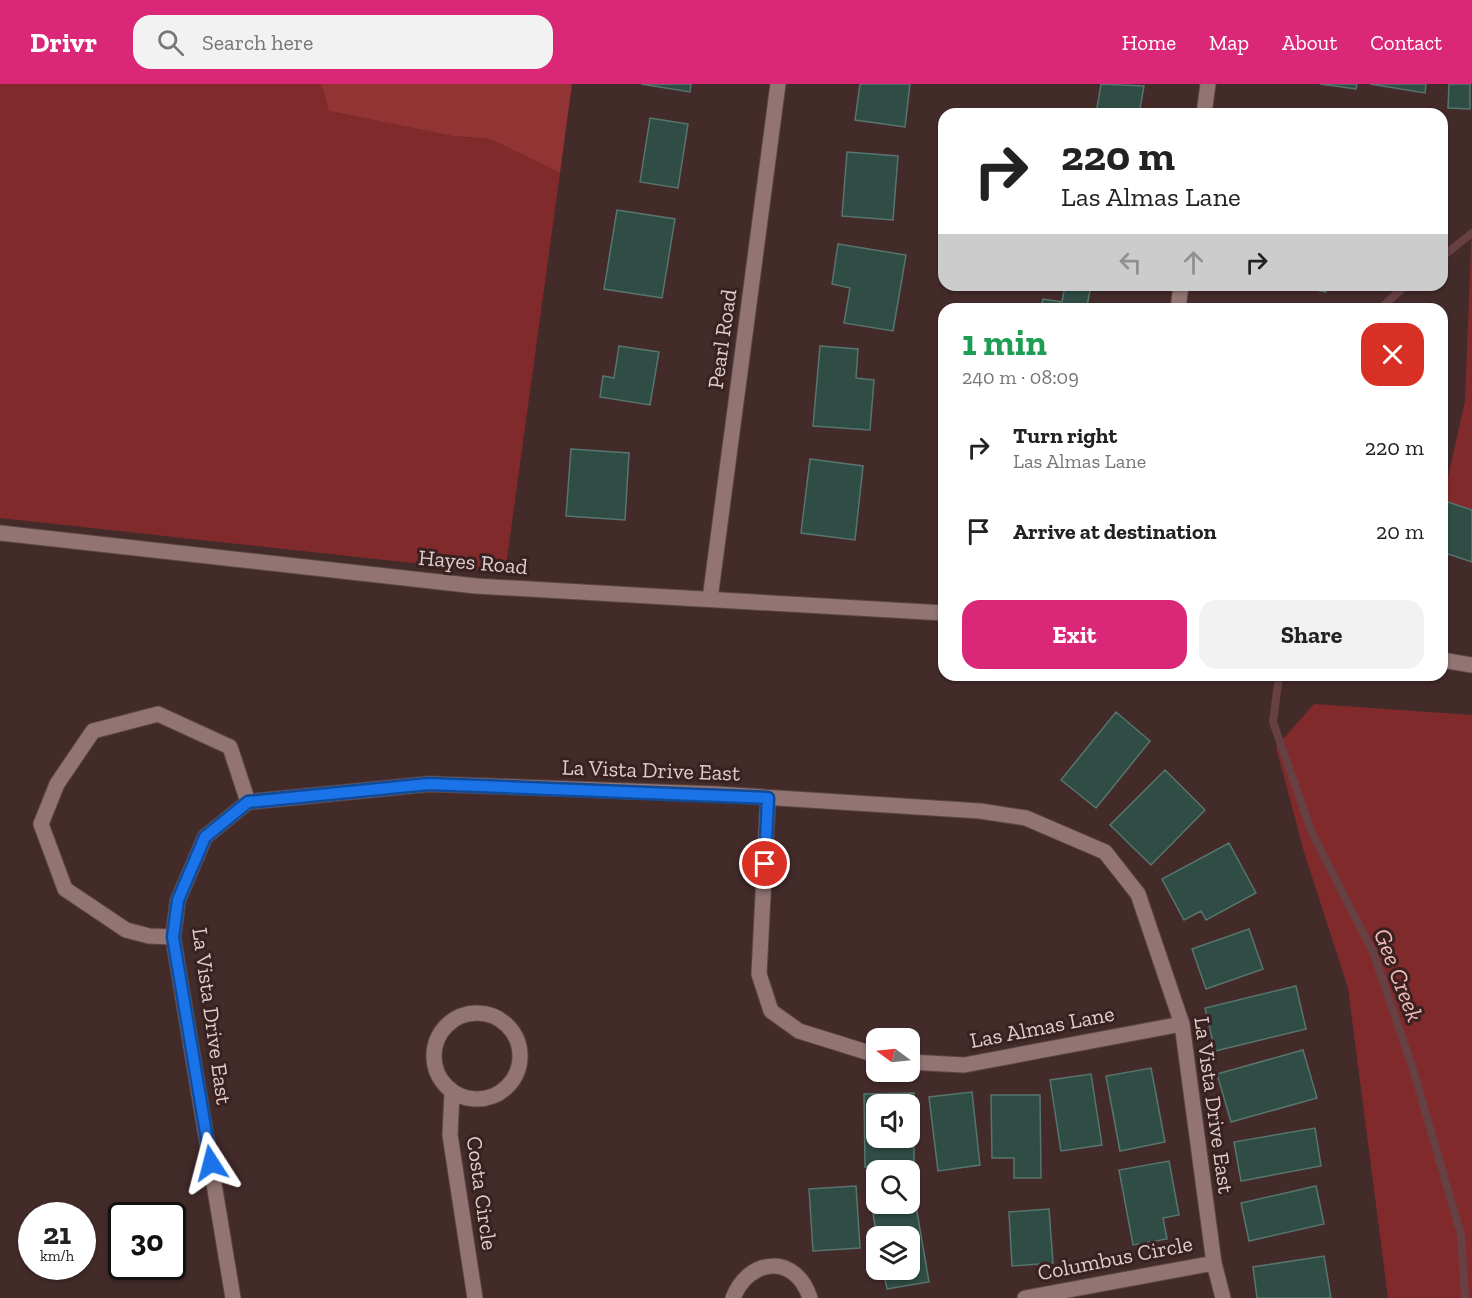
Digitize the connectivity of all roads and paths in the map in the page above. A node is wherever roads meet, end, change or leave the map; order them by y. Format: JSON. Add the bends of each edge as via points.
{"nodes":[{"id":1,"x":778,"y":84,"type":"edge"},
{"id":2,"x":1208,"y":84,"type":"edge"},
{"id":3,"x":1205,"y":108,"type":"edge"},
{"id":4,"x":0,"y":533,"type":"edge"},
{"id":5,"x":710,"y":599,"type":"junction"},
{"id":6,"x":938,"y":613,"type":"edge"},
{"id":7,"x":1448,"y":661,"type":"edge"},
{"id":8,"x":1472,"y":664,"type":"edge"},
{"id":9,"x":768,"y":798,"type":"junction"},
{"id":10,"x":248,"y":802,"type":"junction"},
{"id":11,"x":173,"y":937,"type":"junction"},
{"id":12,"x":1182,"y":1024,"type":"junction"},
{"id":13,"x":866,"y":1052,"type":"edge"},
{"id":14,"x":920,"y":1063,"type":"edge"},
{"id":15,"x":452,"y":1093,"type":"junction"},
{"id":16,"x":1214,"y":1263,"type":"junction"},
{"id":17,"x":233,"y":1298,"type":"edge"},
{"id":18,"x":475,"y":1298,"type":"edge"},
{"id":19,"x":733,"y":1298,"type":"edge"},
{"id":20,"x":810,"y":1298,"type":"edge"},
{"id":21,"x":1025,"y":1298,"type":"edge"},
{"id":22,"x":1223,"y":1298,"type":"edge"}],
"edges":[{"from":1,"to":5,"type":"street","name":"Pearl Road"},
{"from":2,"to":3,"type":"street"},
{"from":4,"to":5,"type":"street","name":"Hayes Road","via":[[476,586]]},
{"from":5,"to":6,"type":"street","name":"Hayes Road"},
{"from":7,"to":8,"type":"street"},
{"from":9,"to":10,"type":"street","name":"La Vista Drive East","via":[[429,784]]},
{"from":9,"to":12,"type":"street","name":"La Vista Drive East","via":[[981,811],[1026,818],[1105,852],[1138,894]]},
{"from":9,"to":13,"type":"street","via":[[759,974],[771,1011],[799,1031]]},
{"from":10,"to":11,"type":"street","name":"La Vista Drive East","via":[[205,837],[178,900]]},
{"from":10,"to":11,"type":"street","via":[[230,747],[158,714],[93,730],[57,784],[41,824],[65,889],[126,930]]},
{"from":11,"to":17,"type":"street","name":"La Vista Drive East"},
{"from":12,"to":14,"type":"street","name":"Las Almas Lane","via":[[964,1065]]},
{"from":12,"to":16,"type":"street","name":"La Vista Drive East"},
{"from":15,"to":15,"type":"street","via":[[468,1099],[485,1099],[501,1093],[513,1080],[520,1065],[520,1048],[513,1032],[501,1020],[486,1013],[468,1013],[441,1032],[434,1048],[434,1065]]},
{"from":15,"to":18,"type":"street","name":"Costa Circle","via":[[450,1135]]},
{"from":16,"to":21,"type":"street","name":"Columbus Circle"},
{"from":16,"to":22,"type":"street","name":"La Vista Drive East"},
{"from":19,"to":20,"type":"street","via":[[750,1272],[764,1266],[779,1266],[799,1277]]}]}
